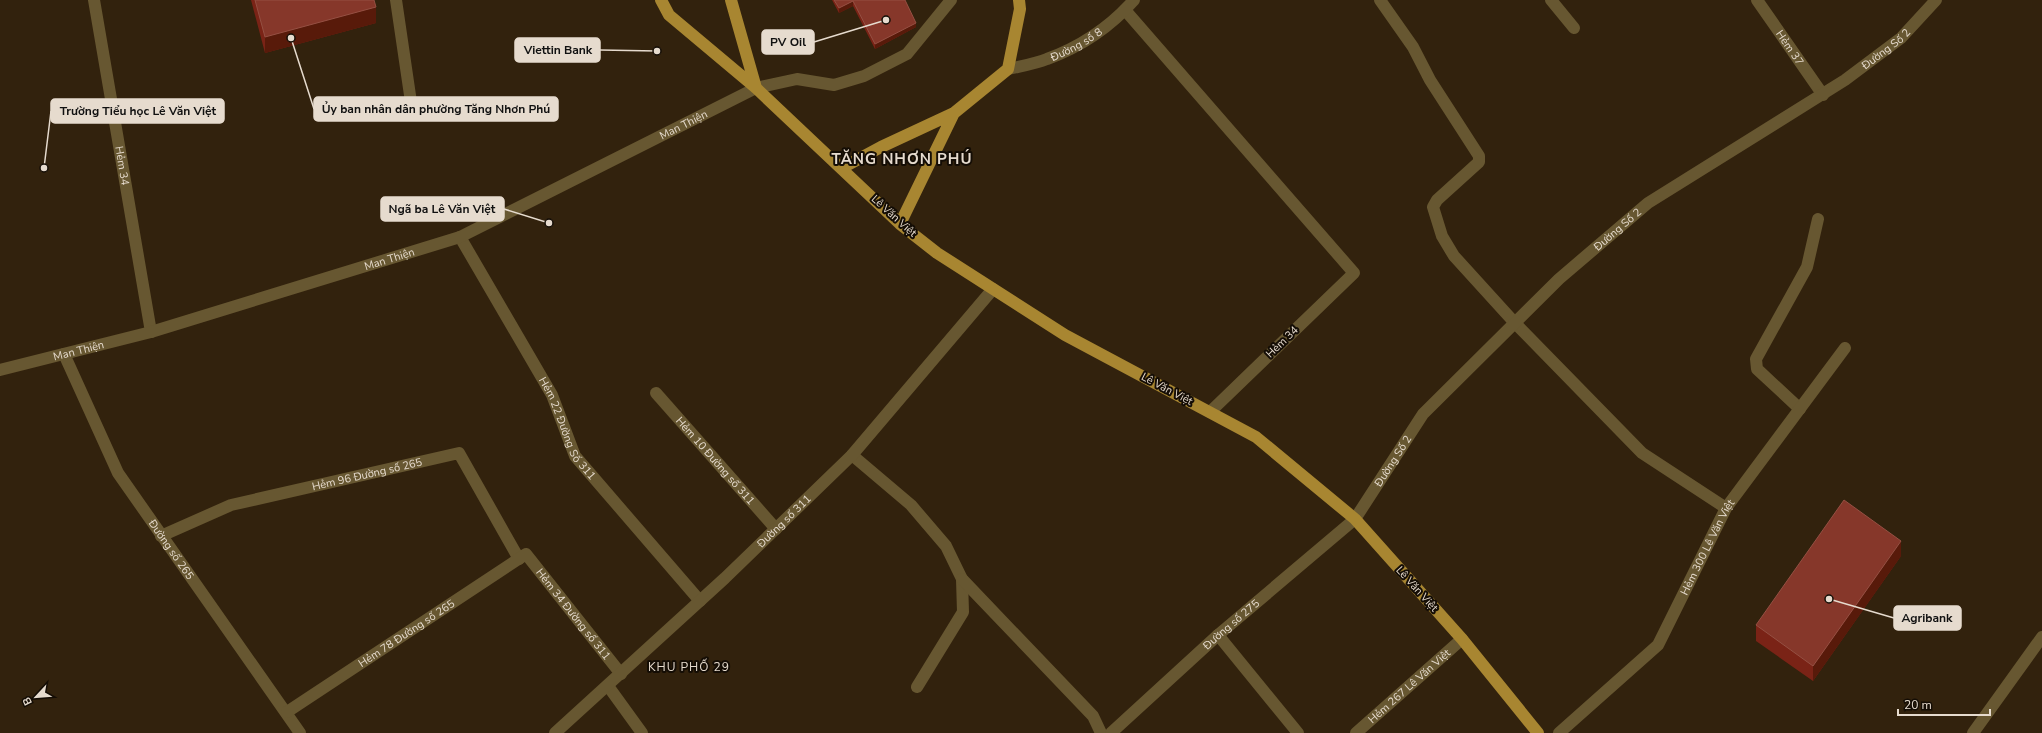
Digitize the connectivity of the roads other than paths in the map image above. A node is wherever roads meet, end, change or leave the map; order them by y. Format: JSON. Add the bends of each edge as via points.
{"nodes":[{"id":1,"x":94,"y":0,"type":"edge"},
{"id":2,"x":396,"y":0,"type":"edge"},
{"id":3,"x":661,"y":0,"type":"edge"},
{"id":4,"x":731,"y":0,"type":"edge"},
{"id":5,"x":951,"y":0,"type":"edge"},
{"id":6,"x":1019,"y":0,"type":"edge"},
{"id":7,"x":1134,"y":0,"type":"edge"},
{"id":8,"x":1380,"y":0,"type":"edge"},
{"id":9,"x":1551,"y":0,"type":"edge"},
{"id":10,"x":1757,"y":0,"type":"edge"},
{"id":11,"x":1936,"y":0,"type":"edge"},
{"id":12,"x":1125,"y":10,"type":"junction"},
{"id":13,"x":1574,"y":28,"type":"dead end"},
{"id":14,"x":1008,"y":69,"type":"junction"},
{"id":15,"x":756,"y":88,"type":"junction"},
{"id":16,"x":1823,"y":95,"type":"junction"},
{"id":17,"x":411,"y":102,"type":"dead end"},
{"id":18,"x":954,"y":113,"type":"junction"},
{"id":19,"x":842,"y":168,"type":"junction"},
{"id":20,"x":1818,"y":219,"type":"dead end"},
{"id":21,"x":900,"y":224,"type":"junction"},
{"id":22,"x":460,"y":237,"type":"junction"},
{"id":23,"x":993,"y":289,"type":"junction"},
{"id":24,"x":1514,"y":322,"type":"junction"},
{"id":25,"x":151,"y":332,"type":"junction"},
{"id":26,"x":1845,"y":348,"type":"dead end"},
{"id":27,"x":64,"y":354,"type":"junction"},
{"id":28,"x":0,"y":370,"type":"edge"},
{"id":29,"x":656,"y":393,"type":"dead end"},
{"id":30,"x":1800,"y":409,"type":"junction"},
{"id":31,"x":1210,"y":412,"type":"junction"},
{"id":32,"x":852,"y":455,"type":"junction"},
{"id":33,"x":1726,"y":508,"type":"junction"},
{"id":34,"x":1355,"y":519,"type":"junction"},
{"id":35,"x":776,"y":529,"type":"junction"},
{"id":36,"x":161,"y":536,"type":"junction"},
{"id":37,"x":522,"y":556,"type":"junction"},
{"id":38,"x":962,"y":579,"type":"junction"},
{"id":39,"x":700,"y":601,"type":"junction"},
{"id":40,"x":1218,"y":635,"type":"junction"},
{"id":41,"x":2042,"y":637,"type":"edge"},
{"id":42,"x":1462,"y":639,"type":"junction"},
{"id":43,"x":621,"y":674,"type":"junction"},
{"id":44,"x":608,"y":686,"type":"junction"},
{"id":45,"x":917,"y":687,"type":"dead end"},
{"id":46,"x":287,"y":712,"type":"junction"},
{"id":47,"x":300,"y":733,"type":"edge"},
{"id":48,"x":555,"y":733,"type":"edge"},
{"id":49,"x":642,"y":733,"type":"edge"},
{"id":50,"x":1101,"y":733,"type":"edge"},
{"id":51,"x":1111,"y":733,"type":"edge"},
{"id":52,"x":1298,"y":733,"type":"edge"},
{"id":53,"x":1356,"y":733,"type":"edge"},
{"id":54,"x":1538,"y":733,"type":"edge"},
{"id":55,"x":1559,"y":733,"type":"edge"},
{"id":56,"x":1973,"y":733,"type":"edge"}],
"edges":[{"from":1,"to":25,"type":"street","name":"Hẻm 34"},
{"from":2,"to":17,"type":"street"},
{"from":3,"to":15,"type":"main road","name":"Lê Văn Việt","via":[[669,15]]},
{"from":4,"to":15,"type":"main road"},
{"from":5,"to":15,"type":"street","name":"Man Thiện","via":[[907,54],[864,76],[834,85],[797,79]]},
{"from":6,"to":14,"type":"main road","via":[[1020,9]]},
{"from":7,"to":12,"type":"street","name":"Đường số 8"},
{"from":8,"to":24,"type":"street","via":[[1413,47],[1430,80],[1479,156],[1479,162],[1437,200],[1433,207],[1442,236],[1454,256]]},
{"from":9,"to":13,"type":"street"},
{"from":10,"to":16,"type":"street","name":"Hẻm 37"},
{"from":11,"to":16,"type":"street","name":"Đường Số 2","via":[[1901,38]]},
{"from":12,"to":14,"type":"street","name":"Đường số 8","via":[[1083,43],[1046,60]]},
{"from":12,"to":31,"type":"street","name":"Hẻm 34","via":[[1354,273]]},
{"from":14,"to":18,"type":"main road"},
{"from":15,"to":19,"type":"main road","name":"Lê Văn Việt"},
{"from":15,"to":22,"type":"street","name":"Man Thiện"},
{"from":16,"to":24,"type":"street","name":"Đường Số 2","via":[[1648,203],[1559,279]]},
{"from":18,"to":19,"type":"main road"},
{"from":18,"to":21,"type":"main road"},
{"from":19,"to":21,"type":"main road","name":"Lê Văn Việt"},
{"from":20,"to":30,"type":"street","via":[[1807,267],[1756,359],[1757,368]]},
{"from":21,"to":23,"type":"main road","name":"Lê Văn Việt","via":[[937,253]]},
{"from":22,"to":25,"type":"street","name":"Man Thiện"},
{"from":22,"to":39,"type":"street","name":"Hẻm 22 Đường Số 311","via":[[552,395],[575,456]]},
{"from":23,"to":31,"type":"main road","name":"Lê Văn Việt","via":[[1065,335]]},
{"from":23,"to":32,"type":"street","name":"Đường số 311"},
{"from":24,"to":33,"type":"street","via":[[1642,454]]},
{"from":24,"to":34,"type":"street","name":"Đường Số 2","via":[[1423,414]]},
{"from":25,"to":27,"type":"street","name":"Man Thiện"},
{"from":26,"to":30,"type":"street","name":"Hẻm 300 Lê Văn Việt"},
{"from":27,"to":28,"type":"street","name":"Man Thiện"},
{"from":27,"to":36,"type":"street","name":"Đường số 265","via":[[118,473]]},
{"from":29,"to":35,"type":"street","name":"Hẻm 10 Đường số 311"},
{"from":30,"to":33,"type":"street","name":"Hẻm 300 Lê Văn Việt"},
{"from":31,"to":34,"type":"main road","name":"Lê Văn Việt","via":[[1256,437]]},
{"from":32,"to":35,"type":"street","name":"Đường số 311"},
{"from":32,"to":38,"type":"street","via":[[911,505],[946,546]]},
{"from":33,"to":55,"type":"street","name":"Hẻm 300 Lê Văn Việt","via":[[1658,645]]},
{"from":34,"to":40,"type":"street","name":"Đường số 275"},
{"from":34,"to":42,"type":"main road","name":"Lê Văn Việt"},
{"from":35,"to":39,"type":"street","name":"Đường số 311"},
{"from":36,"to":37,"type":"street","name":"Hẻm 96 Đường số 265","via":[[231,505],[459,453]]},
{"from":36,"to":46,"type":"street","name":"Đường số 265"},
{"from":37,"to":43,"type":"street","name":"Hẻm 34 Đường số 311"},
{"from":37,"to":46,"type":"street","name":"Hẻm 78 Đường số 265"},
{"from":38,"to":45,"type":"street","via":[[963,612]]},
{"from":38,"to":50,"type":"street","via":[[1092,716]]},
{"from":39,"to":43,"type":"street","name":"Đường số 311"},
{"from":40,"to":51,"type":"street","name":"Đường số 275"},
{"from":40,"to":52,"type":"street"},
{"from":41,"to":56,"type":"street"},
{"from":42,"to":53,"type":"street","name":"Hẻm 267 Lê Văn Việt"},
{"from":42,"to":54,"type":"main road","name":"Lê Văn Việt"},
{"from":43,"to":44,"type":"street","name":"Đường số 311"},
{"from":44,"to":48,"type":"street","name":"Đường số 311"},
{"from":44,"to":49,"type":"street"},
{"from":46,"to":47,"type":"street","name":"Đường số 265"}]}
